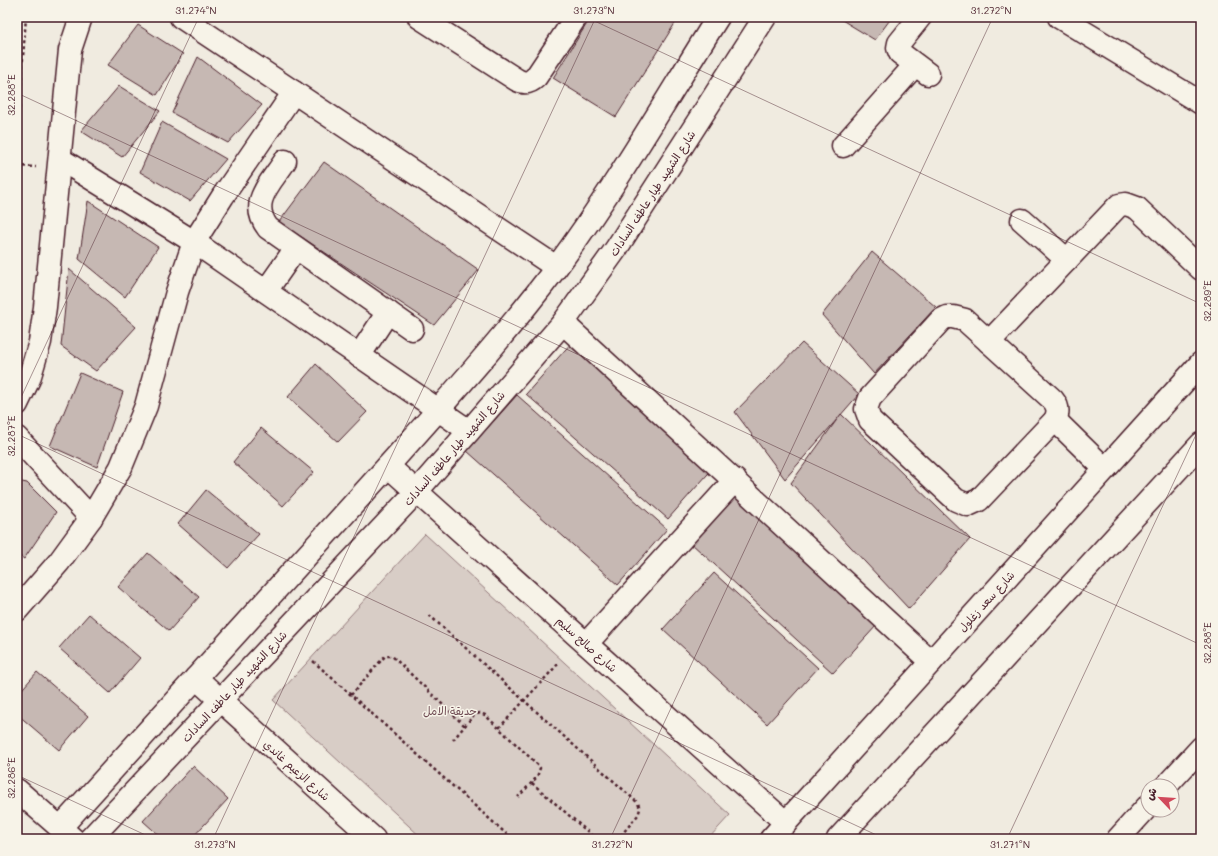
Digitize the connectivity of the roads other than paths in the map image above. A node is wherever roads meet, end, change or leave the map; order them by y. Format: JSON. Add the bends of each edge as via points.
{"nodes":[{"id":1,"x":81,"y":17,"type":"edge"},
{"id":2,"x":181,"y":17,"type":"edge"},
{"id":3,"x":419,"y":17,"type":"edge"},
{"id":4,"x":576,"y":17,"type":"edge"},
{"id":5,"x":718,"y":17,"type":"edge"},
{"id":6,"x":766,"y":17,"type":"edge"},
{"id":7,"x":920,"y":17,"type":"edge"},
{"id":8,"x":1059,"y":17,"type":"edge"},
{"id":9,"x":294,"y":92,"type":"junction"},
{"id":10,"x":1201,"y":103,"type":"edge"},
{"id":11,"x":843,"y":146,"type":"dead end"},
{"id":12,"x":251,"y":155,"type":"junction"},
{"id":13,"x":60,"y":159,"type":"junction"},
{"id":14,"x":1022,"y":220,"type":"dead end"},
{"id":15,"x":194,"y":242,"type":"junction"},
{"id":16,"x":296,"y":248,"type":"junction"},
{"id":17,"x":1067,"y":260,"type":"junction"},
{"id":18,"x":556,"y":267,"type":"junction"},
{"id":19,"x":1201,"y":269,"type":"edge"},
{"id":20,"x":266,"y":292,"type":"junction"},
{"id":21,"x":388,"y":312,"type":"junction"},
{"id":22,"x":564,"y":323,"type":"junction"},
{"id":23,"x":412,"y":329,"type":"dead end"},
{"id":24,"x":989,"y":342,"type":"junction"},
{"id":25,"x":359,"y":356,"type":"junction"},
{"id":26,"x":1201,"y":363,"type":"edge"},
{"id":27,"x":17,"y":404,"type":"edge"},
{"id":28,"x":438,"y":410,"type":"junction"},
{"id":29,"x":1055,"y":420,"type":"junction"},
{"id":30,"x":469,"y":431,"type":"junction"},
{"id":31,"x":17,"y":438,"type":"edge"},
{"id":32,"x":1201,"y":444,"type":"edge"},
{"id":33,"x":388,"y":466,"type":"junction"},
{"id":34,"x":1105,"y":469,"type":"junction"},
{"id":35,"x":735,"y":480,"type":"junction"},
{"id":36,"x":417,"y":491,"type":"junction"},
{"id":37,"x":91,"y":518,"type":"junction"},
{"id":38,"x":17,"y":610,"type":"edge"},
{"id":39,"x":586,"y":643,"type":"junction"},
{"id":40,"x":931,"y":662,"type":"junction"},
{"id":41,"x":196,"y":678,"type":"junction"},
{"id":42,"x":220,"y":700,"type":"junction"},
{"id":43,"x":1201,"y":748,"type":"edge"},
{"id":44,"x":1173,"y":778,"type":"edge"},
{"id":45,"x":17,"y":790,"type":"edge"},
{"id":46,"x":1140,"y":815,"type":"edge"},
{"id":47,"x":786,"y":823,"type":"junction"},
{"id":48,"x":67,"y":833,"type":"edge"},
{"id":49,"x":90,"y":839,"type":"edge"},
{"id":50,"x":374,"y":839,"type":"edge"},
{"id":51,"x":771,"y":839,"type":"edge"},
{"id":52,"x":838,"y":839,"type":"edge"},
{"id":53,"x":1118,"y":839,"type":"edge"}],
"edges":[{"from":1,"to":13,"type":"street","via":[[70,50]]},
{"from":2,"to":9,"type":"street"},
{"from":3,"to":4,"type":"street","via":[[517,80],[527,83],[536,77]]},
{"from":5,"to":18,"type":"street","via":[[606,195]]},
{"from":6,"to":22,"type":"street","name":"شارع الشهيد طيار عاطف السادات","via":[[616,249]]},
{"from":7,"to":11,"type":"street","via":[[898,46],[898,51],[922,70]]},
{"from":8,"to":10,"type":"street"},
{"from":9,"to":12,"type":"street"},
{"from":9,"to":18,"type":"street"},
{"from":12,"to":15,"type":"street"},
{"from":12,"to":16,"type":"street","via":[[281,166],[259,203],[260,212],[262,221],[268,228]]},
{"from":13,"to":15,"type":"street"},
{"from":13,"to":27,"type":"street","via":[[40,342]]},
{"from":14,"to":17,"type":"street"},
{"from":15,"to":20,"type":"street"},
{"from":15,"to":37,"type":"street","via":[[177,292],[146,406],[121,467]]},
{"from":16,"to":20,"type":"street"},
{"from":16,"to":21,"type":"street"},
{"from":17,"to":19,"type":"street","via":[[1116,208],[1126,204],[1137,208]]},
{"from":17,"to":24,"type":"street"},
{"from":18,"to":28,"type":"street"},
{"from":20,"to":25,"type":"street"},
{"from":21,"to":23,"type":"street"},
{"from":21,"to":25,"type":"street"},
{"from":22,"to":30,"type":"street","name":"شارع الشهيد طيار عاطف السادات"},
{"from":22,"to":35,"type":"street"},
{"from":24,"to":29,"type":"street","via":[[1056,404],[1058,415]]},
{"from":24,"to":29,"type":"street","via":[[965,320],[953,316],[941,320],[870,398],[866,409],[870,420],[956,500],[968,505],[978,500]]},
{"from":25,"to":28,"type":"street"},
{"from":26,"to":34,"type":"street","name":"شارع سعد زغلول"},
{"from":28,"to":30,"type":"street"},
{"from":28,"to":33,"type":"street"},
{"from":29,"to":34,"type":"street"},
{"from":30,"to":36,"type":"street","name":"شارع الشهيد طيار عاطف السادات"},
{"from":31,"to":37,"type":"street"},
{"from":32,"to":52,"type":"street"},
{"from":33,"to":36,"type":"street","name":"شارع صالح سليم"},
{"from":33,"to":41,"type":"street"},
{"from":34,"to":40,"type":"street","name":"شارع سعد زغلول"},
{"from":35,"to":39,"type":"street"},
{"from":35,"to":40,"type":"street"},
{"from":36,"to":39,"type":"street","name":"شارع صالح سليم"},
{"from":36,"to":42,"type":"street","name":"شارع الشهيد طيار عاطف السادات"},
{"from":37,"to":38,"type":"street","via":[[59,562]]},
{"from":39,"to":47,"type":"street","name":"شارع صالح سليم"},
{"from":40,"to":47,"type":"street","name":"شارع سعد زغلول"},
{"from":41,"to":42,"type":"street","name":"شارع الزعيم غاندي"},
{"from":41,"to":48,"type":"street"},
{"from":42,"to":49,"type":"street","name":"شارع الشهيد طيار عاطف السادات"},
{"from":42,"to":50,"type":"street","name":"شارع الزعيم غاندي"},
{"from":43,"to":44,"type":"street"},
{"from":45,"to":48,"type":"street"},
{"from":46,"to":53,"type":"street"},
{"from":47,"to":51,"type":"street","name":"شارع سعد زغلول"}]}
